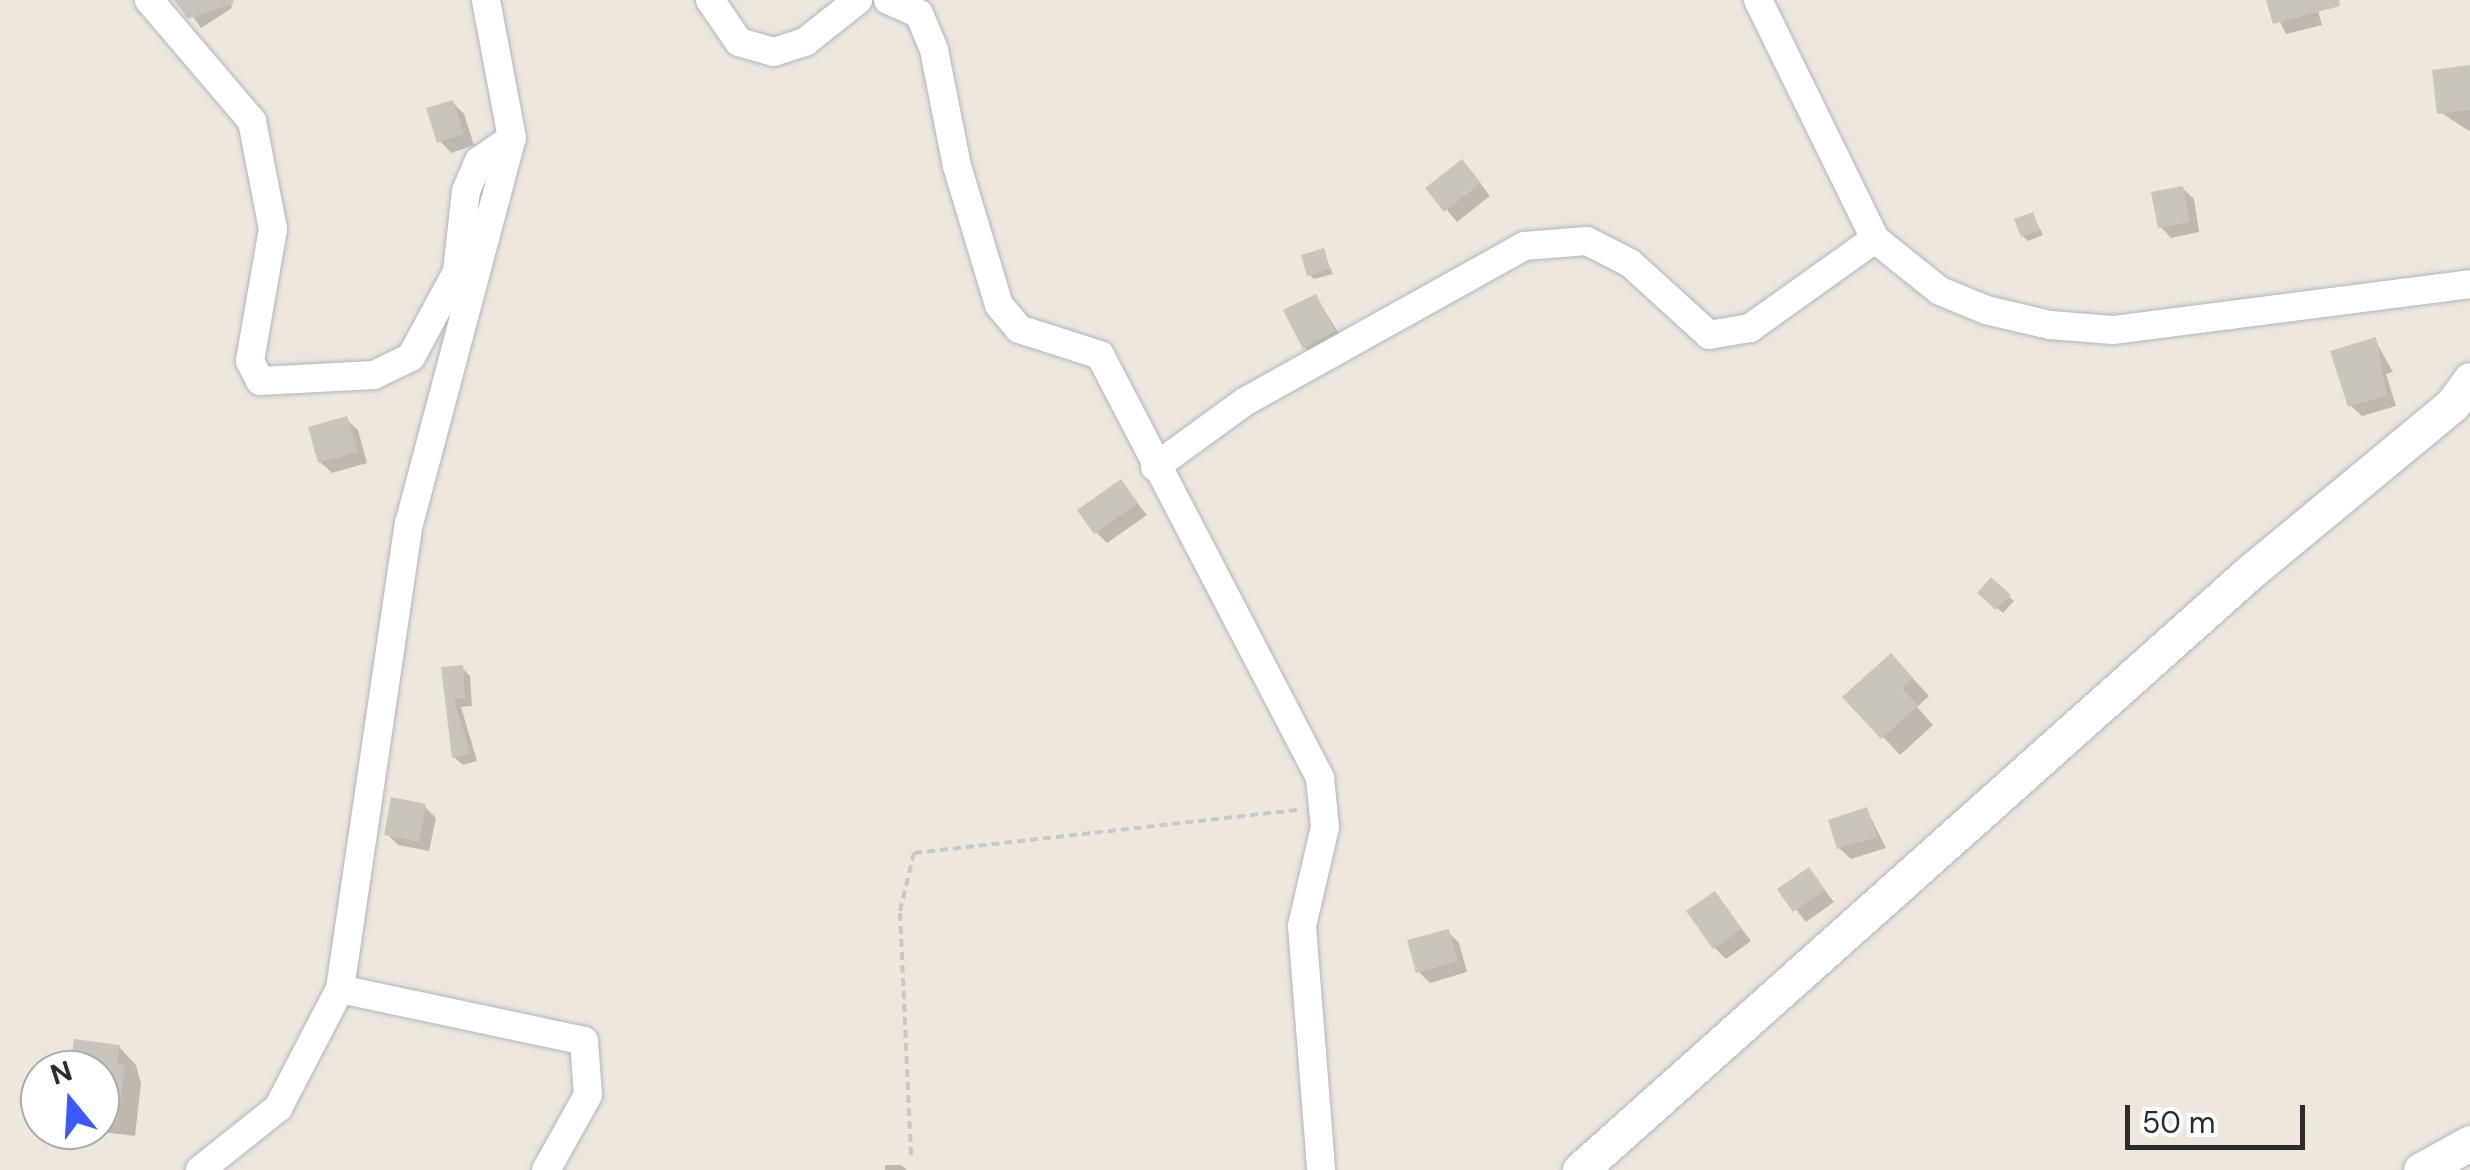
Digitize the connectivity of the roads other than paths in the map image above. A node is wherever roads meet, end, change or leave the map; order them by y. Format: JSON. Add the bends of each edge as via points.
{"nodes":[{"id":1,"x":149,"y":0,"type":"edge"},
{"id":2,"x":486,"y":0,"type":"edge"},
{"id":3,"x":710,"y":0,"type":"edge"},
{"id":4,"x":858,"y":0,"type":"edge"},
{"id":5,"x":888,"y":0,"type":"edge"},
{"id":6,"x":1758,"y":0,"type":"edge"},
{"id":7,"x":512,"y":138,"type":"junction"},
{"id":8,"x":1875,"y":240,"type":"junction"},
{"id":9,"x":2470,"y":284,"type":"edge"},
{"id":10,"x":2470,"y":380,"type":"edge"},
{"id":11,"x":1155,"y":468,"type":"junction"},
{"id":12,"x":340,"y":989,"type":"junction"},
{"id":13,"x":2470,"y":1143,"type":"edge"},
{"id":14,"x":200,"y":1170,"type":"edge"},
{"id":15,"x":546,"y":1170,"type":"edge"},
{"id":16,"x":1322,"y":1170,"type":"edge"},
{"id":17,"x":1580,"y":1170,"type":"edge"},
{"id":18,"x":2421,"y":1170,"type":"edge"}],
"edges":[{"from":1,"to":7,"type":"street","via":[[252,122],[273,229],[250,361],[260,380],[374,376],[411,357],[456,272],[466,191],[479,161]]},
{"from":2,"to":7,"type":"street"},
{"from":3,"to":4,"type":"street","via":[[739,42],[774,52],[806,42]]},
{"from":5,"to":11,"type":"street","via":[[919,14],[934,50],[957,166],[999,305],[1020,329],[1100,355]]},
{"from":6,"to":8,"type":"street"},
{"from":7,"to":12,"type":"street","via":[[409,524]]},
{"from":8,"to":9,"type":"street","via":[[1940,291],[1986,310],[2113,330]]},
{"from":8,"to":11,"type":"street","via":[[1750,328],[1709,334],[1630,263],[1587,241],[1524,246],[1246,400]]},
{"from":10,"to":17,"type":"street","via":[[2452,405],[2250,572]]},
{"from":11,"to":16,"type":"street","via":[[1320,778],[1325,827],[1302,926]]},
{"from":12,"to":14,"type":"street","via":[[278,1108]]},
{"from":12,"to":15,"type":"street","via":[[584,1041],[588,1094]]},
{"from":13,"to":18,"type":"street"}]}
